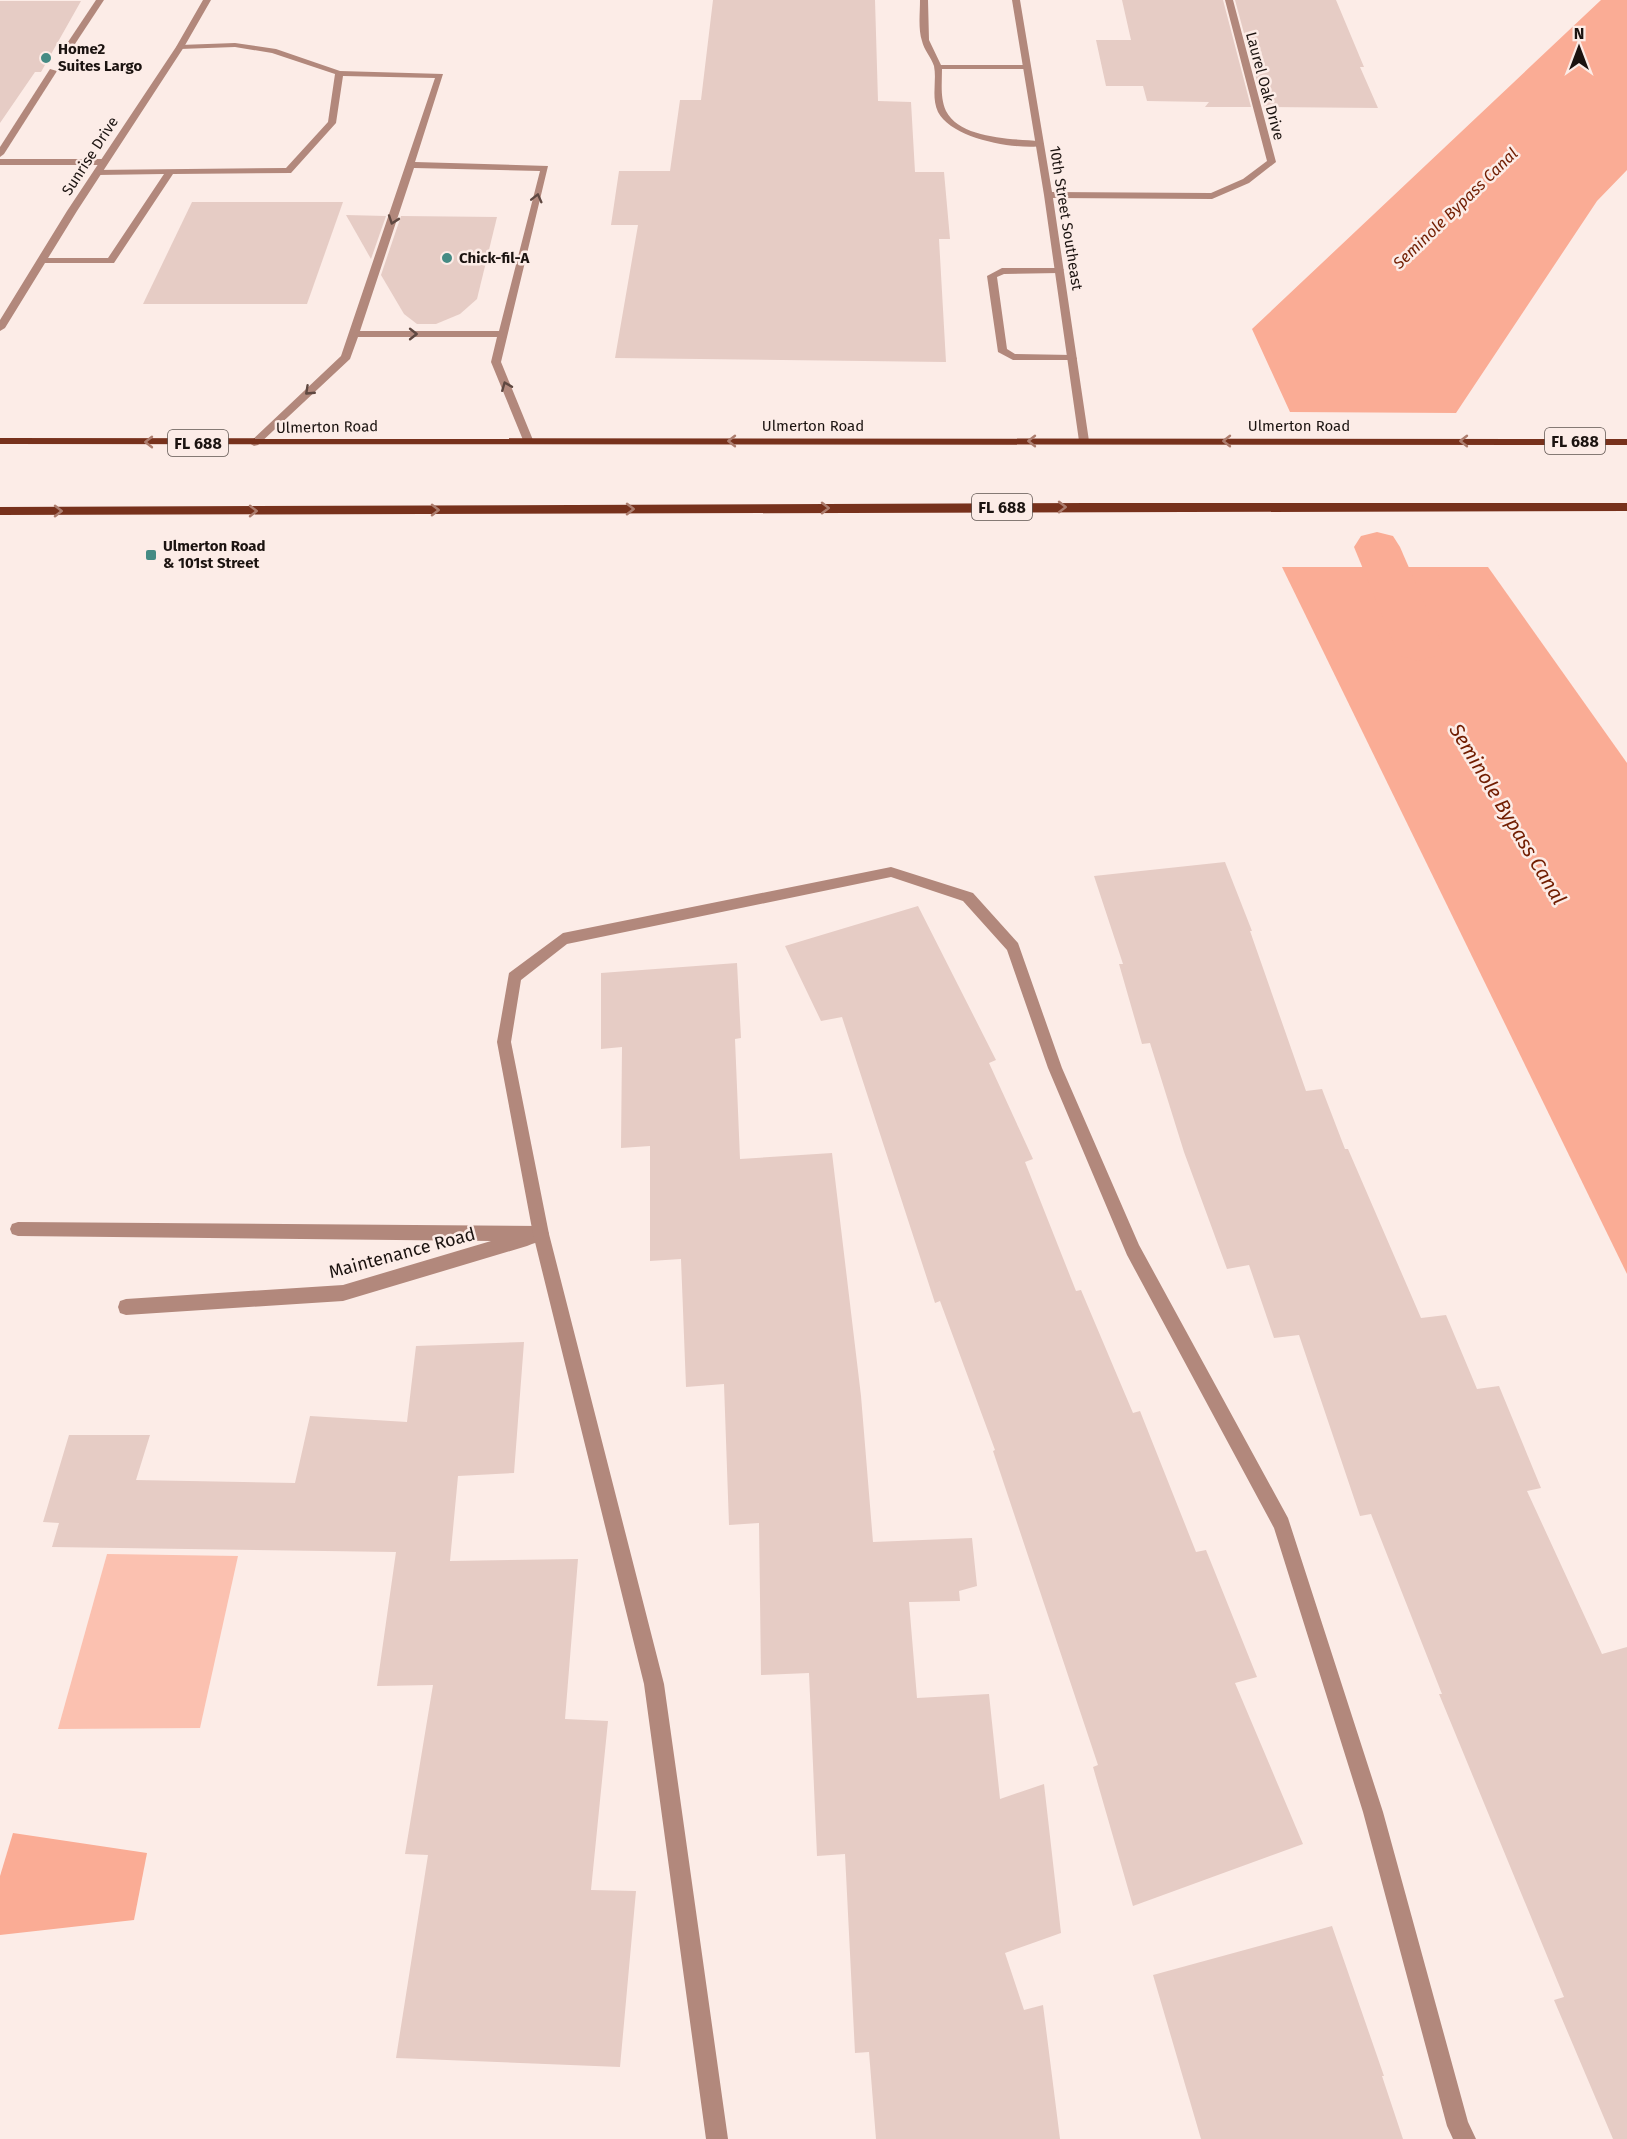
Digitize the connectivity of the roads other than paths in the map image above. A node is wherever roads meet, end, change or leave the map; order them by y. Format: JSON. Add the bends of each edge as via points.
{"nodes":[{"id":1,"x":100,"y":0,"type":"edge"},
{"id":2,"x":207,"y":0,"type":"edge"},
{"id":3,"x":924,"y":0,"type":"edge"},
{"id":4,"x":1016,"y":0,"type":"edge"},
{"id":5,"x":1228,"y":0,"type":"edge"},
{"id":6,"x":180,"y":47,"type":"junction"},
{"id":7,"x":68,"y":48,"type":"dead end"},
{"id":8,"x":938,"y":67,"type":"junction"},
{"id":9,"x":1027,"y":67,"type":"junction"},
{"id":10,"x":53,"y":71,"type":"dead end"},
{"id":11,"x":339,"y":73,"type":"junction"},
{"id":12,"x":1040,"y":144,"type":"junction"},
{"id":13,"x":0,"y":154,"type":"edge"},
{"id":14,"x":0,"y":162,"type":"edge"},
{"id":15,"x":104,"y":162,"type":"junction"},
{"id":16,"x":412,"y":165,"type":"junction"},
{"id":17,"x":97,"y":172,"type":"junction"},
{"id":18,"x":169,"y":172,"type":"junction"},
{"id":19,"x":1048,"y":195,"type":"junction"},
{"id":20,"x":43,"y":261,"type":"junction"},
{"id":21,"x":1059,"y":270,"type":"junction"},
{"id":22,"x":0,"y":328,"type":"edge"},
{"id":23,"x":355,"y":334,"type":"junction"},
{"id":24,"x":502,"y":334,"type":"junction"},
{"id":25,"x":1072,"y":358,"type":"junction"},
{"id":26,"x":528,"y":440,"type":"junction"},
{"id":27,"x":0,"y":441,"type":"edge"},
{"id":28,"x":1084,"y":441,"type":"junction"},
{"id":29,"x":1627,"y":442,"type":"edge"},
{"id":30,"x":254,"y":443,"type":"junction"},
{"id":31,"x":1627,"y":507,"type":"edge"},
{"id":32,"x":0,"y":512,"type":"edge"},
{"id":33,"x":18,"y":1229,"type":"dead end"},
{"id":34,"x":541,"y":1234,"type":"junction"},
{"id":35,"x":126,"y":1307,"type":"dead end"},
{"id":36,"x":717,"y":2139,"type":"edge"},
{"id":37,"x":1465,"y":2139,"type":"edge"}],
"edges":[{"from":1,"to":7,"type":"street"},
{"from":2,"to":6,"type":"street","name":"Sunrise Drive"},
{"from":3,"to":8,"type":"street","via":[[925,40]]},
{"from":4,"to":9,"type":"street","name":"10th Street Southeast"},
{"from":5,"to":19,"type":"street","name":"Laurel Oak Drive","via":[[1272,162],[1246,181],[1212,196]]},
{"from":6,"to":11,"type":"street","via":[[235,45],[273,51]]},
{"from":6,"to":15,"type":"street","name":"Sunrise Drive"},
{"from":8,"to":9,"type":"street"},
{"from":8,"to":12,"type":"street","via":[[939,97],[945,117],[968,134]]},
{"from":9,"to":12,"type":"street","name":"10th Street Southeast"},
{"from":10,"to":13,"type":"street"},
{"from":11,"to":16,"type":"street","via":[[440,76]]},
{"from":11,"to":18,"type":"street","via":[[332,123],[288,171]]},
{"from":12,"to":19,"type":"street","name":"10th Street Southeast"},
{"from":14,"to":15,"type":"street"},
{"from":15,"to":17,"type":"street","name":"Sunrise Drive"},
{"from":16,"to":23,"type":"street","one_way":true},
{"from":24,"to":16,"type":"street","one_way":true,"via":[[544,168]]},
{"from":17,"to":18,"type":"street"},
{"from":17,"to":20,"type":"street","name":"Sunrise Drive"},
{"from":18,"to":20,"type":"street","via":[[111,261]]},
{"from":19,"to":21,"type":"street","name":"10th Street Southeast"},
{"from":20,"to":22,"type":"street","name":"Sunrise Drive"},
{"from":21,"to":25,"type":"street","name":"10th Street Southeast"},
{"from":21,"to":25,"type":"street","via":[[1002,271],[992,276],[1002,350],[1013,357]]},
{"from":23,"to":24,"type":"street","one_way":true},
{"from":23,"to":30,"type":"street","one_way":true,"via":[[346,357]]},
{"from":26,"to":24,"type":"street","one_way":true,"via":[[496,362]]},
{"from":25,"to":28,"type":"street","name":"10th Street Southeast"},
{"from":28,"to":26,"type":"main road","name":"Ulmerton Road","number":"FL 688","one_way":true},
{"from":26,"to":30,"type":"main road","name":"Ulmerton Road","number":"FL 688"},
{"from":30,"to":27,"type":"main road","name":"Ulmerton Road","number":"FL 688","one_way":true},
{"from":29,"to":28,"type":"main road","name":"Ulmerton Road","number":"FL 688","one_way":true},
{"from":32,"to":31,"type":"main road","number":"FL 688","one_way":true},
{"from":33,"to":34,"type":"street"},
{"from":34,"to":35,"type":"street","name":"Maintenance Road","via":[[344,1293]]},
{"from":34,"to":36,"type":"street","via":[[654,1684]]},
{"from":34,"to":37,"type":"street","via":[[504,1042],[514,977],[563,939],[891,872],[968,897],[1013,947],[1055,1068],[1133,1250],[1282,1524],[1373,1812],[1458,2126]]}]}
